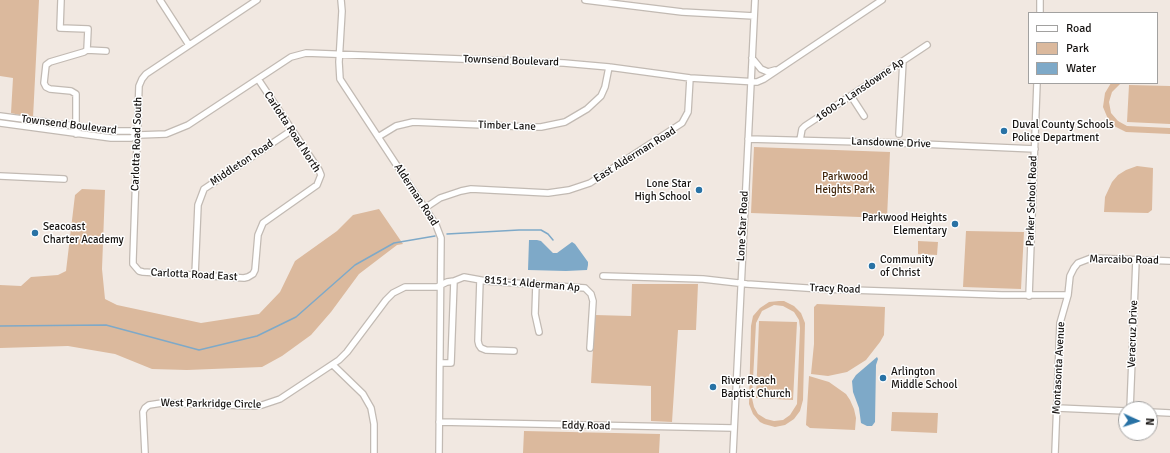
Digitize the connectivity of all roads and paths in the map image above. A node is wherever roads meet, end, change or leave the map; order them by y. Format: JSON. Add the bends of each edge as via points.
{"nodes":[{"id":1,"x":61,"y":0,"type":"edge"},
{"id":2,"x":160,"y":0,"type":"edge"},
{"id":3,"x":257,"y":0,"type":"edge"},
{"id":4,"x":341,"y":0,"type":"edge"},
{"id":5,"x":585,"y":0,"type":"edge"},
{"id":6,"x":755,"y":0,"type":"edge"},
{"id":7,"x":882,"y":0,"type":"edge"},
{"id":8,"x":1040,"y":0,"type":"edge"},
{"id":9,"x":1040,"y":12,"type":"edge"},
{"id":10,"x":754,"y":16,"type":"junction"},
{"id":11,"x":189,"y":45,"type":"junction"},
{"id":12,"x":927,"y":45,"type":"dead end"},
{"id":13,"x":87,"y":50,"type":"junction"},
{"id":14,"x":106,"y":50,"type":"dead end"},
{"id":15,"x":340,"y":54,"type":"junction"},
{"id":16,"x":752,"y":58,"type":"junction"},
{"id":17,"x":903,"y":61,"type":"junction"},
{"id":18,"x":610,"y":67,"type":"junction"},
{"id":19,"x":777,"y":70,"type":"junction"},
{"id":20,"x":690,"y":78,"type":"junction"},
{"id":21,"x":258,"y":79,"type":"junction"},
{"id":22,"x":750,"y":82,"type":"junction"},
{"id":23,"x":1037,"y":84,"type":"edge"},
{"id":24,"x":851,"y":96,"type":"junction"},
{"id":25,"x":0,"y":116,"type":"edge"},
{"id":26,"x":864,"y":116,"type":"dead end"},
{"id":27,"x":0,"y":123,"type":"edge"},
{"id":28,"x":75,"y":126,"type":"junction"},
{"id":29,"x":292,"y":130,"type":"junction"},
{"id":30,"x":76,"y":134,"type":"junction"},
{"id":31,"x":899,"y":134,"type":"dead end"},
{"id":32,"x":138,"y":135,"type":"junction"},
{"id":33,"x":378,"y":136,"type":"junction"},
{"id":34,"x":748,"y":139,"type":"junction"},
{"id":35,"x":800,"y":140,"type":"junction"},
{"id":36,"x":1034,"y":149,"type":"junction"},
{"id":37,"x":0,"y":176,"type":"edge"},
{"id":38,"x":64,"y":178,"type":"dead end"},
{"id":39,"x":425,"y":208,"type":"junction"},
{"id":40,"x":1136,"y":260,"type":"junction"},
{"id":41,"x":1170,"y":261,"type":"edge"},
{"id":42,"x":1078,"y":263,"type":"joint"},
{"id":43,"x":136,"y":268,"type":"joint"},
{"id":44,"x":252,"y":274,"type":"joint"},
{"id":45,"x":195,"y":275,"type":"junction"},
{"id":46,"x":603,"y":276,"type":"dead end"},
{"id":47,"x":480,"y":280,"type":"junction"},
{"id":48,"x":452,"y":281,"type":"junction"},
{"id":49,"x":442,"y":284,"type":"junction"},
{"id":50,"x":536,"y":284,"type":"junction"},
{"id":51,"x":740,"y":284,"type":"junction"},
{"id":52,"x":1068,"y":295,"type":"junction"},
{"id":53,"x":1029,"y":296,"type":"junction"},
{"id":54,"x":539,"y":332,"type":"dead end"},
{"id":55,"x":590,"y":348,"type":"dead end"},
{"id":56,"x":514,"y":351,"type":"dead end"},
{"id":57,"x":440,"y":363,"type":"junction"},
{"id":58,"x":333,"y":365,"type":"junction"},
{"id":59,"x":1130,"y":401,"type":"edge"},
{"id":60,"x":1057,"y":408,"type":"junction"},
{"id":61,"x":1118,"y":411,"type":"edge"},
{"id":62,"x":1158,"y":412,"type":"edge"},
{"id":63,"x":1170,"y":413,"type":"edge"},
{"id":64,"x":439,"y":422,"type":"junction"},
{"id":65,"x":733,"y":428,"type":"junction"},
{"id":66,"x":145,"y":453,"type":"edge"},
{"id":67,"x":374,"y":453,"type":"edge"},
{"id":68,"x":439,"y":453,"type":"edge"},
{"id":69,"x":733,"y":453,"type":"edge"},
{"id":70,"x":1055,"y":453,"type":"edge"}],
"edges":[{"from":1,"to":13,"type":"street","via":[[60,28],[88,29]]},
{"from":2,"to":11,"type":"street"},
{"from":3,"to":11,"type":"street"},
{"from":4,"to":15,"type":"street","name":"Alderman Road"},
{"from":5,"to":10,"type":"street","via":[[682,12]]},
{"from":6,"to":10,"type":"street","name":"Lone Star Road"},
{"from":7,"to":19,"type":"street","name":"Townsend Boulevard"},
{"from":8,"to":9,"type":"street"},
{"from":10,"to":16,"type":"street","name":"Lone Star Road"},
{"from":11,"to":32,"type":"street","name":"Carlotta Road South","via":[[142,79],[139,86]]},
{"from":12,"to":17,"type":"street","name":"1600-2 Lansdowne Ap"},
{"from":13,"to":14,"type":"street"},
{"from":13,"to":28,"type":"street","via":[[46,65],[46,87],[50,90],[71,91],[76,94]]},
{"from":15,"to":18,"type":"street","name":"Townsend Boulevard"},
{"from":15,"to":21,"type":"street","name":"Townsend Boulevard","via":[[298,54]]},
{"from":15,"to":33,"type":"street","name":"Alderman Road","via":[[340,79]]},
{"from":16,"to":19,"type":"street","via":[[761,69],[768,72]]},
{"from":16,"to":22,"type":"street","name":"Lone Star Road"},
{"from":17,"to":24,"type":"street","name":"1600-2 Lansdowne Ap"},
{"from":17,"to":31,"type":"street"},
{"from":18,"to":20,"type":"street","name":"Townsend Boulevard"},
{"from":18,"to":33,"type":"street","name":"Timber Lane","via":[[606,87],[601,96],[587,109],[565,122],[530,127],[413,122],[396,126]]},
{"from":19,"to":22,"type":"street","name":"Townsend Boulevard","via":[[764,79]]},
{"from":20,"to":22,"type":"street","name":"Townsend Boulevard"},
{"from":20,"to":39,"type":"street","name":"East Alderman Road","via":[[688,112],[678,128],[590,183],[559,192],[461,190],[440,198]]},
{"from":21,"to":29,"type":"street","name":"Carlotta Road North"},
{"from":21,"to":32,"type":"street","name":"Townsend Boulevard","via":[[188,126],[166,134]]},
{"from":22,"to":34,"type":"street","name":"Lone Star Road"},
{"from":23,"to":36,"type":"street","name":"Parker School Road"},
{"from":24,"to":26,"type":"street"},
{"from":24,"to":35,"type":"street","name":"1600-2 Lansdowne Ap","via":[[805,126]]},
{"from":25,"to":28,"type":"street","name":"Townsend Boulevard"},
{"from":27,"to":30,"type":"street","name":"Townsend Boulevard"},
{"from":28,"to":30,"type":"street"},
{"from":28,"to":32,"type":"street","name":"Townsend Boulevard","via":[[131,131]]},
{"from":29,"to":44,"type":"street","name":"Carlotta Road North","via":[[321,175],[317,185],[263,222],[258,235],[255,270]]},
{"from":29,"to":45,"type":"street","name":"Middleton Road","via":[[204,189],[198,205]]},
{"from":30,"to":32,"type":"street","name":"Townsend Boulevard","via":[[131,138]]},
{"from":32,"to":43,"type":"street","name":"Carlotta Road South","via":[[132,259]]},
{"from":33,"to":39,"type":"street","name":"Alderman Road"},
{"from":34,"to":35,"type":"street","name":"Lansdowne Drive"},
{"from":34,"to":51,"type":"street","name":"Lone Star Road"},
{"from":35,"to":36,"type":"street","name":"Lansdowne Drive"},
{"from":36,"to":53,"type":"street","name":"Parker School Road"},
{"from":37,"to":38,"type":"street"},
{"from":39,"to":49,"type":"street","name":"Alderman Road","via":[[441,238]]},
{"from":40,"to":41,"type":"street","name":"Marcaibo Road"},
{"from":40,"to":42,"type":"street","name":"Marcaibo Road","via":[[1091,258]]},
{"from":40,"to":59,"type":"street","name":"Veracruz Drive"},
{"from":42,"to":52,"type":"street","name":"Montasonta Avenue","via":[[1072,272]]},
{"from":43,"to":45,"type":"street","name":"Carlotta Road East","via":[[143,272]]},
{"from":44,"to":45,"type":"street","name":"Carlotta Road East","via":[[244,278]]},
{"from":46,"to":51,"type":"street","name":"Tracy Road","via":[[703,279]]},
{"from":47,"to":48,"type":"street","name":"8151-1 Alderman Ap","via":[[464,277]]},
{"from":47,"to":50,"type":"street","name":"8151-1 Alderman Ap"},
{"from":47,"to":56,"type":"street","via":[[479,345],[486,350]]},
{"from":48,"to":49,"type":"street","name":"8151-1 Alderman Ap"},
{"from":48,"to":57,"type":"street","via":[[451,363]]},
{"from":49,"to":57,"type":"street","name":"Alderman Road"},
{"from":49,"to":58,"type":"street","name":"West Parkridge Circle","via":[[437,287],[405,287],[393,294],[347,352]]},
{"from":50,"to":54,"type":"street","via":[[535,314]]},
{"from":50,"to":55,"type":"street","name":"8151-1 Alderman Ap","via":[[585,288],[589,291],[593,301]]},
{"from":51,"to":53,"type":"street","name":"Tracy Road"},
{"from":51,"to":65,"type":"street","name":"Lone Star Road"},
{"from":52,"to":53,"type":"street","name":"Tracy Road"},
{"from":52,"to":60,"type":"street","name":"Montasonta Avenue","via":[[1060,328]]},
{"from":57,"to":64,"type":"street","name":"Alderman Road"},
{"from":58,"to":66,"type":"street","name":"West Parkridge Circle","via":[[280,399],[262,405],[149,405],[143,412]]},
{"from":58,"to":67,"type":"street","via":[[363,394],[371,408]]},
{"from":60,"to":61,"type":"street"},
{"from":60,"to":70,"type":"street","name":"Montasonta Avenue"},
{"from":62,"to":63,"type":"street"},
{"from":64,"to":65,"type":"street","name":"Eddy Road"},
{"from":64,"to":68,"type":"street","name":"Alderman Road"},
{"from":65,"to":69,"type":"street","name":"Lone Star Road"}]}
